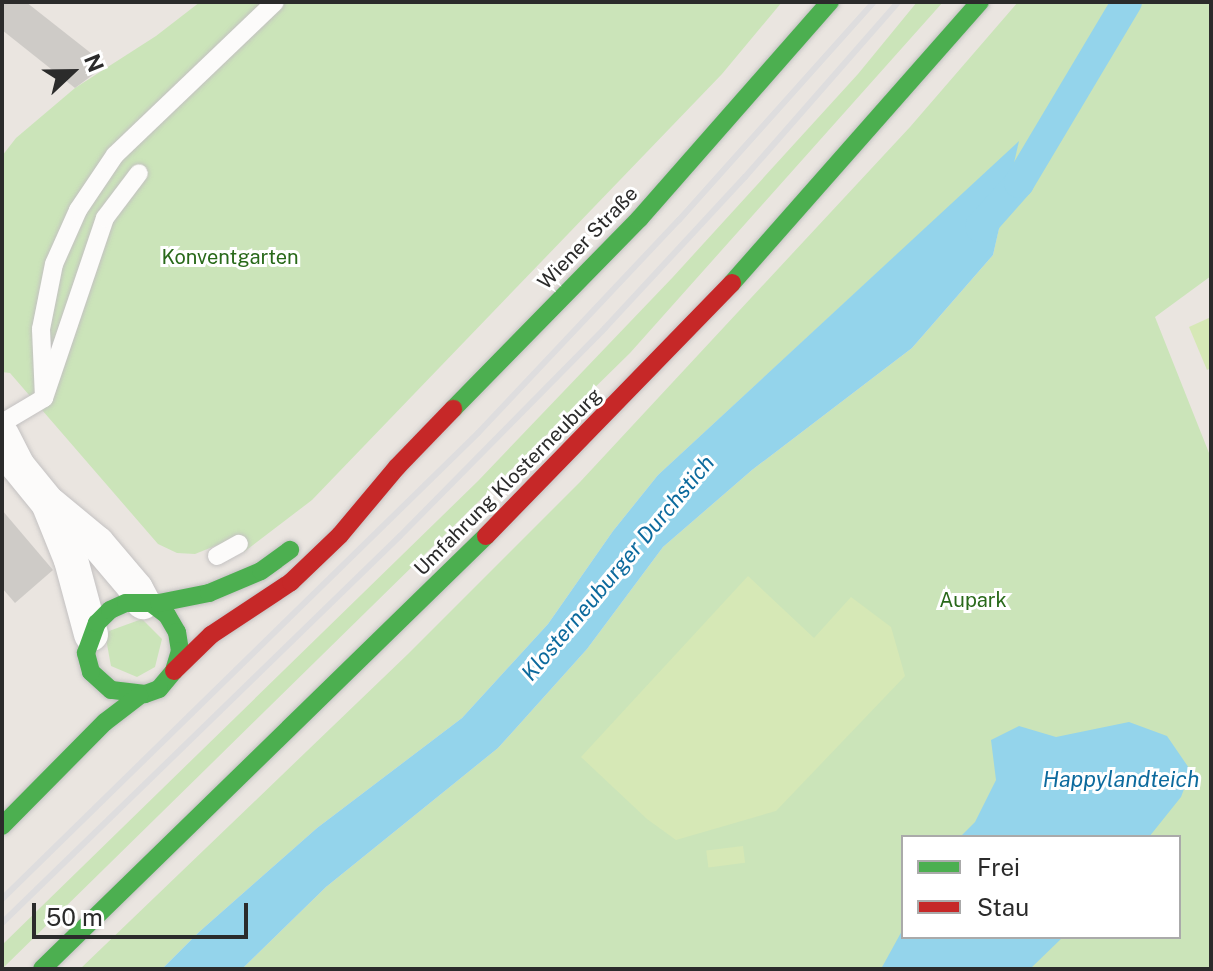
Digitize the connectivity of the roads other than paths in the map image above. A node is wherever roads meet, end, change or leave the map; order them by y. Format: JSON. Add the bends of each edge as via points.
{"nodes":[{"id":1,"x":275,"y":2,"type":"edge"},
{"id":2,"x":830,"y":2,"type":"edge"},
{"id":3,"x":980,"y":2,"type":"edge"},
{"id":4,"x":139,"y":173,"type":"dead end"},
{"id":5,"x":44,"y":398,"type":"junction"},
{"id":6,"x":2,"y":423,"type":"edge"},
{"id":7,"x":2,"y":435,"type":"edge"},
{"id":8,"x":370,"y":496,"type":"junction"},
{"id":9,"x":48,"y":503,"type":"junction"},
{"id":10,"x":239,"y":544,"type":"dead end"},
{"id":11,"x":217,"y":556,"type":"dead end"},
{"id":12,"x":147,"y":603,"type":"junction"},
{"id":13,"x":89,"y":648,"type":"junction"},
{"id":14,"x":174,"y":671,"type":"junction"},
{"id":15,"x":78,"y":693,"type":"dead end"},
{"id":16,"x":139,"y":696,"type":"junction"},
{"id":17,"x":62,"y":741,"type":"dead end"},
{"id":18,"x":25,"y":805,"type":"junction"},
{"id":19,"x":2,"y":826,"type":"edge"},
{"id":20,"x":42,"y":969,"type":"edge"}],
"edges":[{"from":1,"to":5,"type":"lane","via":[[115,155],[78,210],[54,264],[41,329]]},
{"from":2,"to":8,"type":"street","name":"Wiener Straße","via":[[640,218]]},
{"from":3,"to":20,"type":"street","name":"Umfahrung Klosterneuburg","via":[[670,349],[527,496]]},
{"from":4,"to":5,"type":"lane","via":[[105,218]]},
{"from":5,"to":6,"type":"lane"},
{"from":7,"to":9,"type":"street","via":[[17,465]]},
{"from":8,"to":12,"type":"street","name":"Wiener Straße","via":[[248,577],[209,593]]},
{"from":8,"to":14,"type":"street","name":"Wiener Straße","via":[[340,535],[291,582],[211,635]]},
{"from":9,"to":12,"type":"street","via":[[97,543]]},
{"from":9,"to":13,"type":"street","via":[[71,560]]},
{"from":10,"to":11,"type":"lane"},
{"from":12,"to":13,"type":"street","name":"Wiener Straße","via":[[110,610]]},
{"from":12,"to":14,"type":"street","via":[[167,615],[177,632],[180,651]]},
{"from":13,"to":15,"type":"street","name":"Wiener Straße"},
{"from":13,"to":16,"type":"street","via":[[104,686]]},
{"from":14,"to":16,"type":"street","name":"Wiener Straße","via":[[159,689]]},
{"from":16,"to":18,"type":"street","name":"Wiener Straße","via":[[99,728]]},
{"from":17,"to":18,"type":"street","name":"Wiener Straße"},
{"from":18,"to":19,"type":"street","name":"Wiener Straße"}]}
